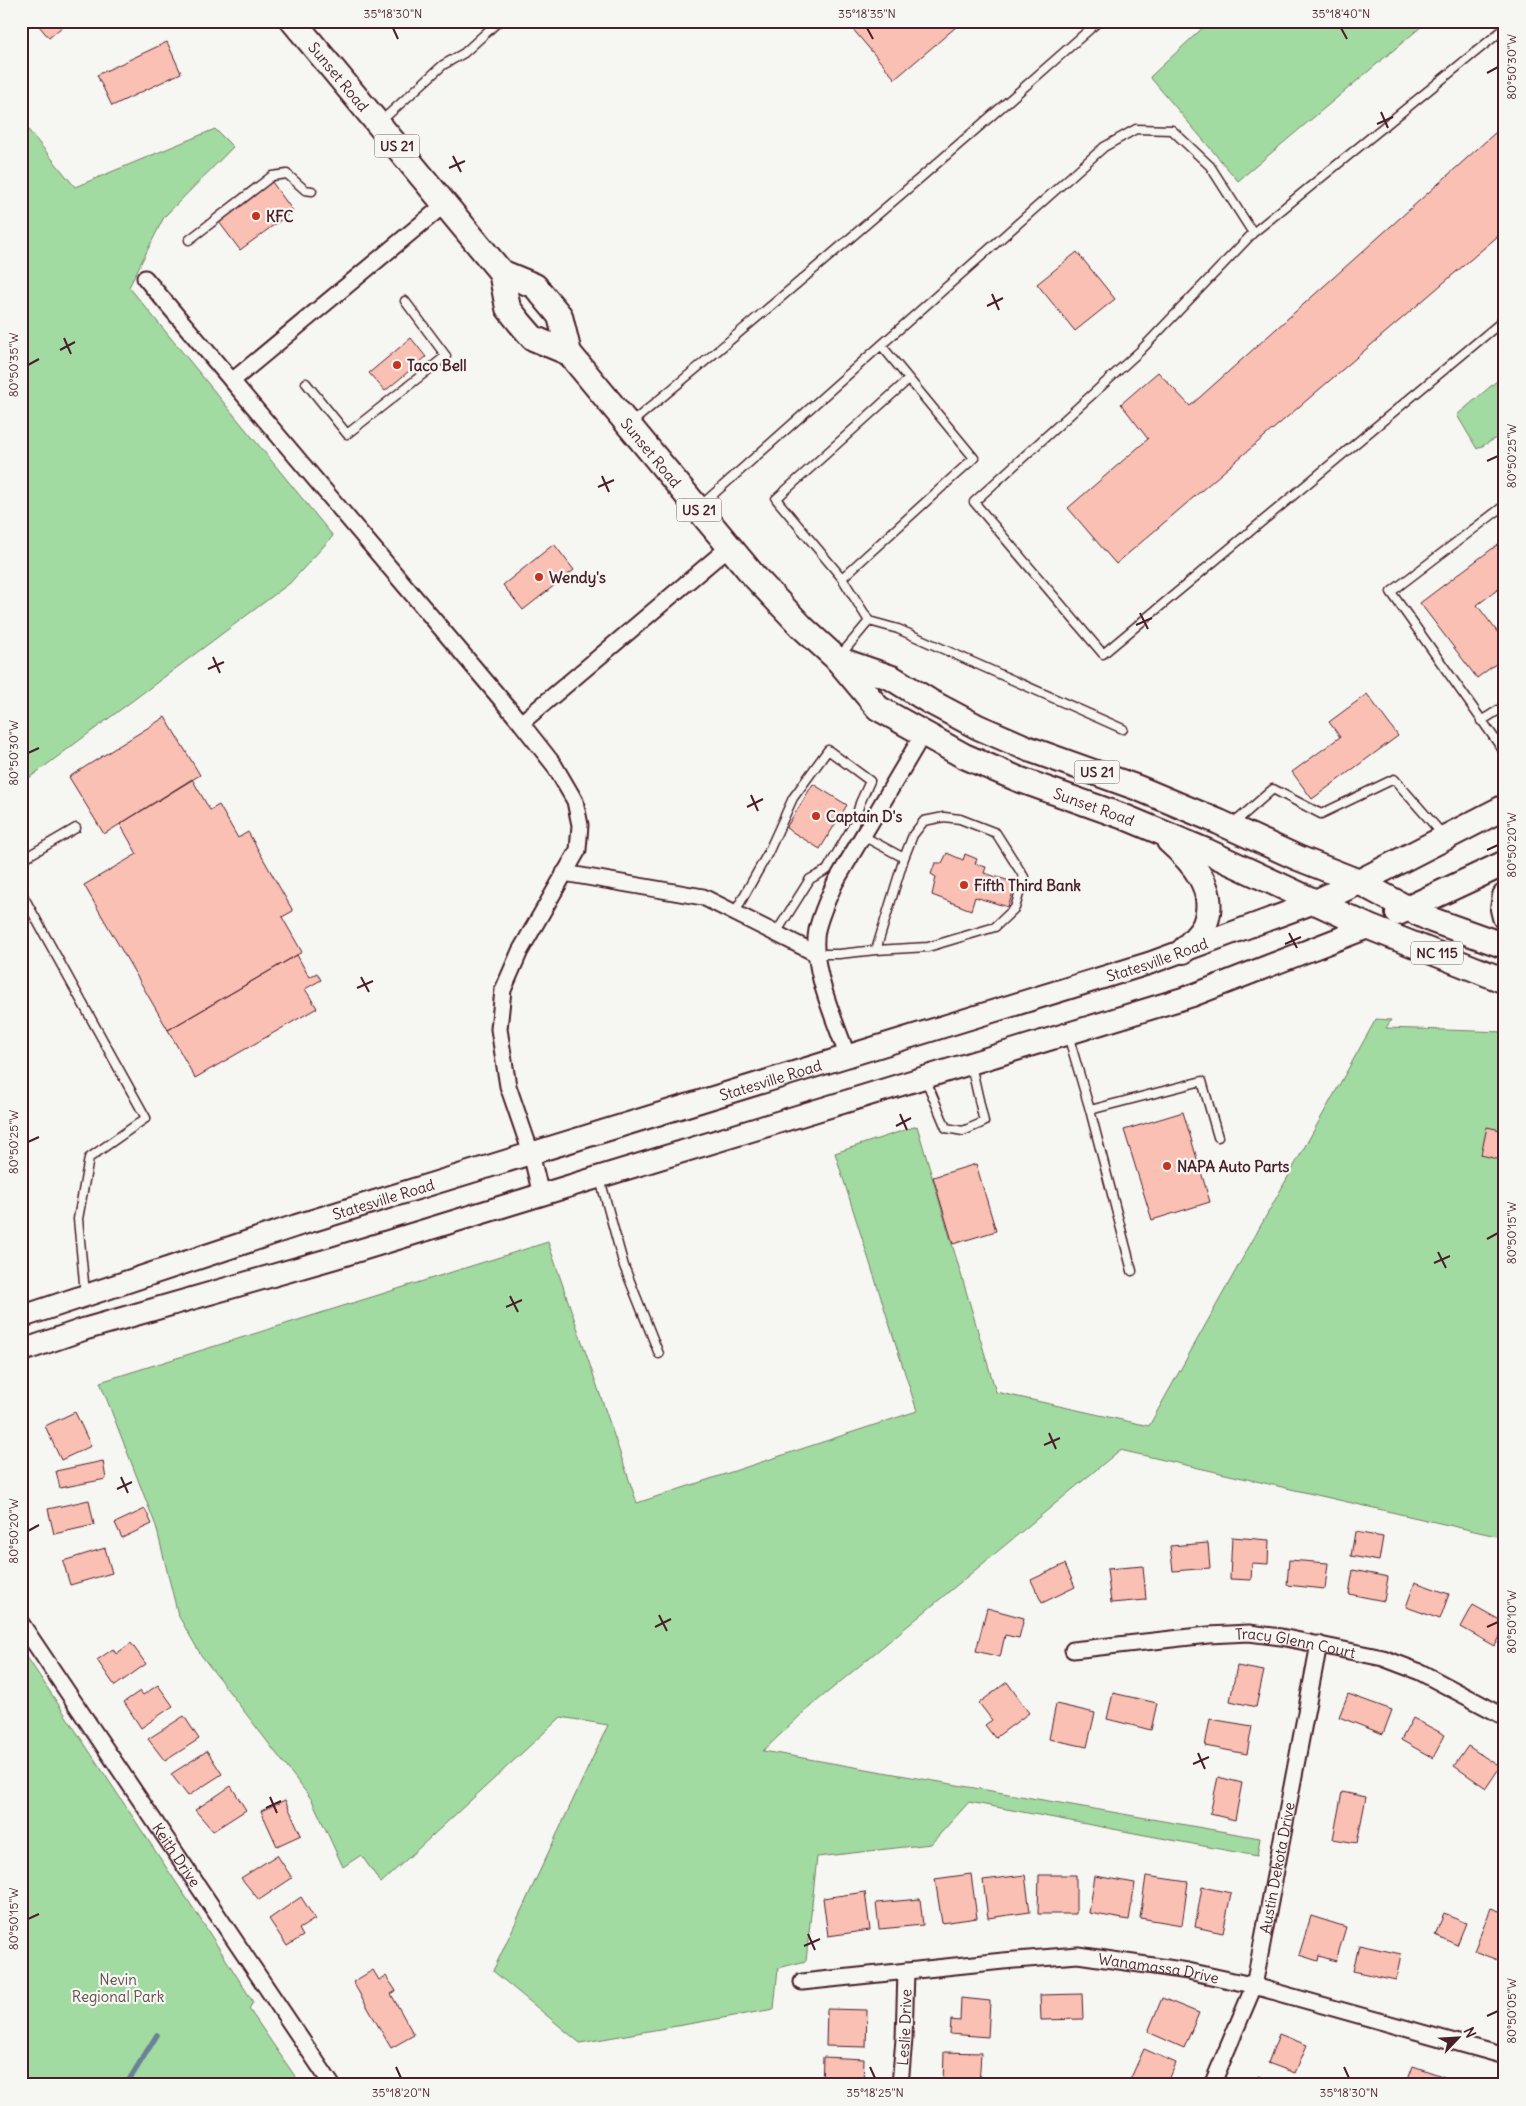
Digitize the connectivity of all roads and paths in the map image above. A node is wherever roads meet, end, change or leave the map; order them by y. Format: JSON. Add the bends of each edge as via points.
{"nodes":[{"id":1,"x":293,"y":21,"type":"edge"},
{"id":2,"x":499,"y":21,"type":"edge"},
{"id":3,"x":1099,"y":21,"type":"edge"},
{"id":4,"x":1505,"y":28,"type":"edge"},
{"id":5,"x":378,"y":124,"type":"junction"},
{"id":6,"x":312,"y":191,"type":"dead end"},
{"id":7,"x":445,"y":204,"type":"junction"},
{"id":8,"x":1253,"y":232,"type":"junction"},
{"id":9,"x":189,"y":240,"type":"dead end"},
{"id":10,"x":501,"y":272,"type":"junction"},
{"id":11,"x":145,"y":278,"type":"dead end"},
{"id":12,"x":405,"y":301,"type":"dead end"},
{"id":13,"x":1505,"y":319,"type":"edge"},
{"id":14,"x":881,"y":345,"type":"junction"},
{"id":15,"x":569,"y":353,"type":"junction"},
{"id":16,"x":909,"y":379,"type":"junction"},
{"id":17,"x":232,"y":381,"type":"junction"},
{"id":18,"x":306,"y":382,"type":"dead end"},
{"id":19,"x":629,"y":426,"type":"junction"},
{"id":20,"x":1505,"y":505,"type":"edge"},
{"id":21,"x":698,"y":508,"type":"junction"},
{"id":22,"x":729,"y":547,"type":"junction"},
{"id":23,"x":842,"y":578,"type":"junction"},
{"id":24,"x":870,"y":621,"type":"junction"},
{"id":25,"x":837,"y":659,"type":"junction"},
{"id":26,"x":1505,"y":706,"type":"edge"},
{"id":27,"x":1481,"y":721,"type":"junction"},
{"id":28,"x":521,"y":723,"type":"junction"},
{"id":29,"x":1123,"y":729,"type":"dead end"},
{"id":30,"x":923,"y":734,"type":"junction"},
{"id":31,"x":1505,"y":754,"type":"edge"},
{"id":32,"x":1505,"y":807,"type":"edge"},
{"id":33,"x":1230,"y":827,"type":"junction"},
{"id":34,"x":76,"y":828,"type":"dead end"},
{"id":35,"x":1156,"y":830,"type":"junction"},
{"id":36,"x":863,"y":836,"type":"junction"},
{"id":37,"x":1446,"y":837,"type":"junction"},
{"id":38,"x":904,"y":858,"type":"junction"},
{"id":39,"x":21,"y":860,"type":"edge"},
{"id":40,"x":1505,"y":863,"type":"edge"},
{"id":41,"x":564,"y":874,"type":"junction"},
{"id":42,"x":1359,"y":882,"type":"junction"},
{"id":43,"x":21,"y":892,"type":"edge"},
{"id":44,"x":1505,"y":896,"type":"edge"},
{"id":45,"x":1316,"y":902,"type":"junction"},
{"id":46,"x":1407,"y":908,"type":"junction"},
{"id":47,"x":735,"y":912,"type":"junction"},
{"id":48,"x":1505,"y":917,"type":"edge"},
{"id":49,"x":1369,"y":927,"type":"junction"},
{"id":50,"x":776,"y":933,"type":"junction"},
{"id":51,"x":1505,"y":946,"type":"edge"},
{"id":52,"x":876,"y":950,"type":"junction"},
{"id":53,"x":1183,"y":951,"type":"junction"},
{"id":54,"x":817,"y":954,"type":"junction"},
{"id":55,"x":1505,"y":980,"type":"edge"},
{"id":56,"x":1068,"y":1034,"type":"junction"},
{"id":57,"x":847,"y":1055,"type":"junction"},
{"id":58,"x":971,"y":1063,"type":"junction"},
{"id":59,"x":924,"y":1077,"type":"junction"},
{"id":60,"x":1090,"y":1110,"type":"junction"},
{"id":61,"x":1218,"y":1137,"type":"dead end"},
{"id":62,"x":531,"y":1153,"type":"junction"},
{"id":63,"x":599,"y":1177,"type":"junction"},
{"id":64,"x":541,"y":1195,"type":"junction"},
{"id":65,"x":1132,"y":1271,"type":"dead end"},
{"id":66,"x":86,"y":1295,"type":"junction"},
{"id":67,"x":21,"y":1317,"type":"edge"},
{"id":68,"x":21,"y":1351,"type":"edge"},
{"id":69,"x":659,"y":1354,"type":"dead end"},
{"id":70,"x":21,"y":1623,"type":"edge"},
{"id":71,"x":1319,"y":1644,"type":"junction"},
{"id":72,"x":1073,"y":1650,"type":"dead end"},
{"id":73,"x":1505,"y":1717,"type":"edge"},
{"id":74,"x":906,"y":1971,"type":"junction"},
{"id":75,"x":802,"y":1982,"type":"dead end"},
{"id":76,"x":1254,"y":1986,"type":"junction"},
{"id":77,"x":1505,"y":2056,"type":"edge"},
{"id":78,"x":332,"y":2085,"type":"edge"},
{"id":79,"x":900,"y":2085,"type":"edge"},
{"id":80,"x":1212,"y":2085,"type":"edge"}],
"edges":[{"from":1,"to":5,"type":"main road","name":"Sunset Road","number":"US 21"},
{"from":2,"to":5,"type":"lane","via":[[464,53],[443,65]]},
{"from":3,"to":19,"type":"lane","via":[[820,265]]},
{"from":4,"to":8,"type":"lane"},
{"from":5,"to":7,"type":"main road","name":"Sunset Road","number":"US 21"},
{"from":6,"to":9,"type":"lane","via":[[305,190],[287,174],[272,176]]},
{"from":7,"to":10,"type":"main road","name":"Sunset Road","number":"US 21"},
{"from":7,"to":17,"type":"street"},
{"from":8,"to":13,"type":"lane","via":[[1140,351],[974,502],[1103,654]]},
{"from":8,"to":14,"type":"lane","via":[[1210,166],[1172,130],[1136,129],[1104,147]]},
{"from":10,"to":15,"type":"main road","name":"Sunset Road","number":"US 21","via":[[535,286],[560,316]]},
{"from":10,"to":15,"type":"main road","name":"Sunset Road","number":"US 21","via":[[508,308],[524,328],[533,338]]},
{"from":11,"to":17,"type":"street"},
{"from":12,"to":18,"type":"lane","via":[[446,356],[347,434]]},
{"from":14,"to":16,"type":"lane"},
{"from":14,"to":21,"type":"lane"},
{"from":15,"to":19,"type":"main road","name":"Sunset Road","number":"US 21"},
{"from":16,"to":23,"type":"lane","via":[[974,458]]},
{"from":16,"to":23,"type":"lane","via":[[776,499]]},
{"from":17,"to":28,"type":"street"},
{"from":19,"to":21,"type":"main road","name":"Sunset Road","number":"US 21"},
{"from":20,"to":27,"type":"lane","via":[[1391,592]]},
{"from":21,"to":22,"type":"main road","name":"Sunset Road","number":"US 21"},
{"from":22,"to":25,"type":"main road","name":"Sunset Road","number":"US 21","via":[[776,601]]},
{"from":22,"to":28,"type":"street"},
{"from":23,"to":24,"type":"lane"},
{"from":24,"to":25,"type":"lane"},
{"from":24,"to":29,"type":"lane","via":[[898,629]]},
{"from":25,"to":30,"type":"main road","name":"Sunset Road","number":"US 21","via":[[878,708]]},
{"from":25,"to":33,"type":"main road","name":"Sunset Road","number":"US 21","via":[[892,678],[978,727],[1029,749],[1138,788]]},
{"from":26,"to":27,"type":"lane"},
{"from":27,"to":31,"type":"lane"},
{"from":28,"to":41,"type":"street","via":[[554,765],[575,801],[580,825],[578,850]]},
{"from":30,"to":35,"type":"main road","name":"Sunset Road","number":"US 21","via":[[1018,779]]},
{"from":30,"to":36,"type":"street"},
{"from":32,"to":37,"type":"main road","name":"Statesville Road"},
{"from":33,"to":37,"type":"lane","via":[[1273,790],[1321,814],[1394,779]]},
{"from":33,"to":42,"type":"main road","name":"Sunset Road","number":"US 21"},
{"from":34,"to":39,"type":"lane"},
{"from":35,"to":45,"type":"main road","name":"Sunset Road","number":"US 21"},
{"from":35,"to":53,"type":"main road","via":[[1186,856],[1207,891],[1204,924]]},
{"from":36,"to":38,"type":"lane"},
{"from":36,"to":54,"type":"street","via":[[824,907],[817,931]]},
{"from":37,"to":42,"type":"main road","name":"Statesville Road"},
{"from":38,"to":52,"type":"lane"},
{"from":38,"to":52,"type":"lane","via":[[913,835],[924,821],[944,817],[960,819],[996,833],[1024,877],[1016,908],[995,927],[928,947]]},
{"from":40,"to":46,"type":"main road"},
{"from":41,"to":47,"type":"street","via":[[703,897]]},
{"from":41,"to":62,"type":"street","via":[[520,951],[503,990],[499,1029],[507,1076]]},
{"from":42,"to":45,"type":"main road","name":"Statesville Road"},
{"from":42,"to":46,"type":"main road","number":"NC 115"},
{"from":43,"to":66,"type":"lane","via":[[146,1118],[89,1158],[78,1219]]},
{"from":44,"to":48,"type":"main road"},
{"from":45,"to":49,"type":"main road","name":"Sunset Road","number":"US 21"},
{"from":45,"to":53,"type":"main road","name":"Statesville Road"},
{"from":46,"to":49,"type":"main road"},
{"from":46,"to":51,"type":"main road","number":"NC 115"},
{"from":47,"to":50,"type":"street"},
{"from":47,"to":50,"type":"lane","via":[[768,853],[793,798],[828,750],[870,781],[854,824],[827,870],[810,879]]},
{"from":49,"to":55,"type":"main road","number":"NC 115"},
{"from":49,"to":56,"type":"main road","via":[[1191,996]]},
{"from":50,"to":54,"type":"street"},
{"from":52,"to":54,"type":"lane"},
{"from":53,"to":57,"type":"main road","name":"Statesville Road"},
{"from":54,"to":57,"type":"street","via":[[824,987]]},
{"from":56,"to":58,"type":"main road"},
{"from":56,"to":60,"type":"lane"},
{"from":57,"to":62,"type":"main road","name":"Statesville Road"},
{"from":58,"to":59,"type":"main road"},
{"from":58,"to":59,"type":"lane","via":[[984,1122],[963,1132],[946,1128]]},
{"from":59,"to":63,"type":"main road"},
{"from":60,"to":61,"type":"lane","via":[[1202,1081]]},
{"from":60,"to":65,"type":"lane"},
{"from":62,"to":64,"type":"street"},
{"from":62,"to":66,"type":"main road","name":"Statesville Road"},
{"from":63,"to":64,"type":"main road"},
{"from":63,"to":69,"type":"lane","via":[[624,1266]]},
{"from":64,"to":68,"type":"main road","via":[[85,1329]]},
{"from":66,"to":67,"type":"main road","name":"Statesville Road"},
{"from":70,"to":78,"type":"street","name":"Keith Drive"},
{"from":71,"to":72,"type":"street","name":"Tracy Glenn Court","via":[[1249,1633]]},
{"from":71,"to":73,"type":"street","name":"Tracy Glenn Court","via":[[1383,1658],[1420,1672]]},
{"from":71,"to":76,"type":"street","name":"Austin Dekota Drive"},
{"from":74,"to":75,"type":"street","name":"Wanamassa Drive"},
{"from":74,"to":76,"type":"street","name":"Wanamassa Drive","via":[[1078,1955],[1188,1971]]},
{"from":74,"to":79,"type":"street","name":"Leslie Drive"},
{"from":76,"to":77,"type":"street","name":"Wanamassa Drive"},
{"from":76,"to":80,"type":"street","name":"Austin Dekota Drive"}]}
